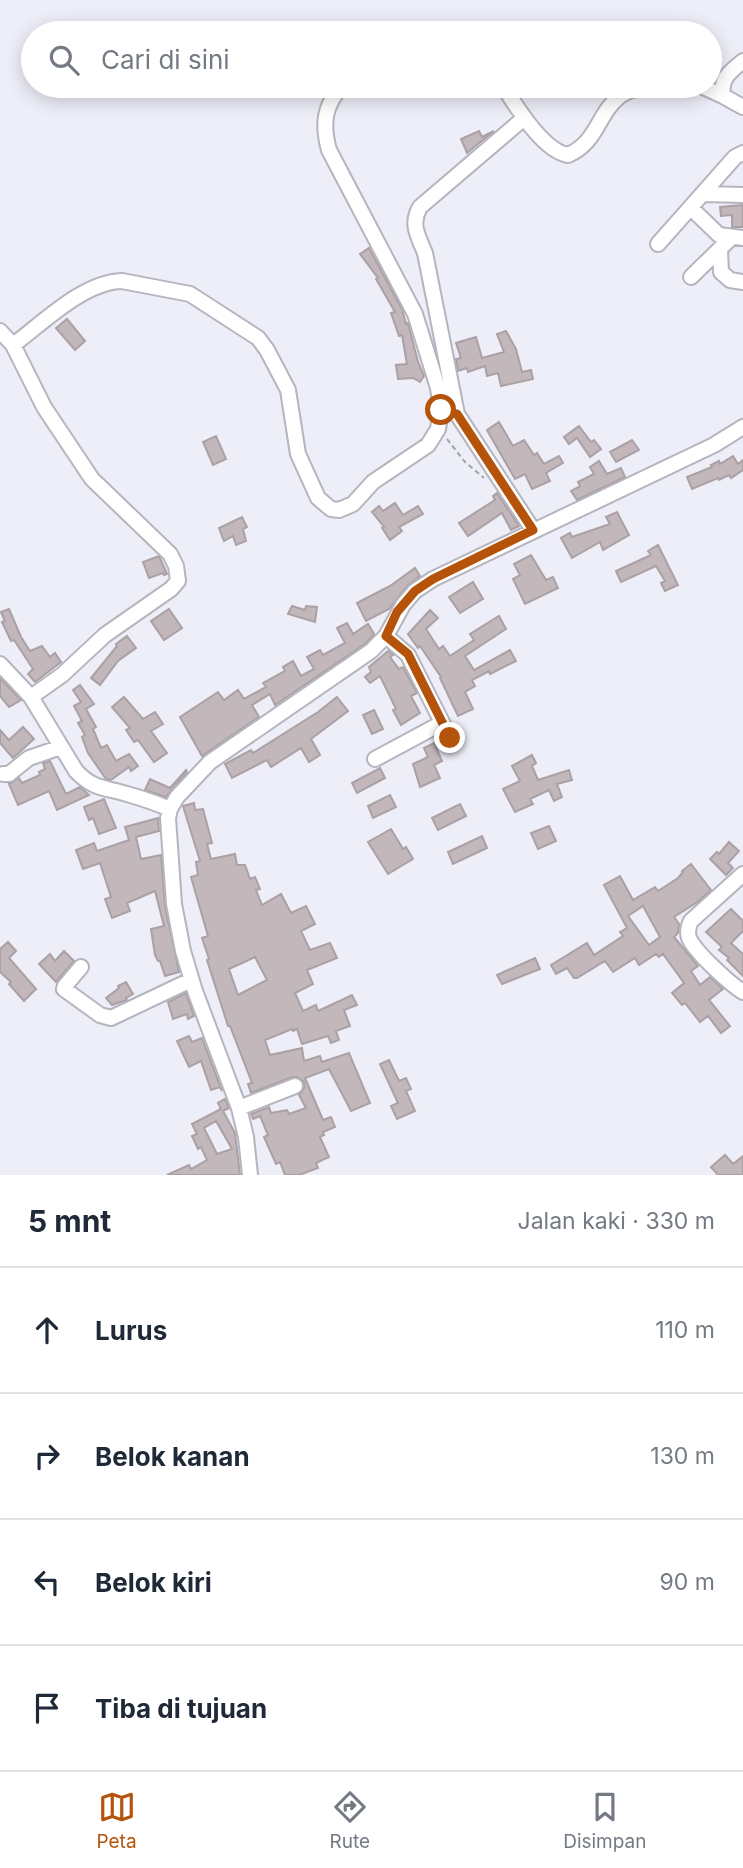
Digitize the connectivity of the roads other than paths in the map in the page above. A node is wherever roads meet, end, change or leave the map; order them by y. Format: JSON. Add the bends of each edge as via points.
{"nodes":[{"id":1,"x":743,"y":61,"type":"edge"},
{"id":2,"x":723,"y":96,"type":"joint"},
{"id":3,"x":333,"y":98,"type":"edge"},
{"id":4,"x":510,"y":98,"type":"edge"},
{"id":5,"x":617,"y":98,"type":"edge"},
{"id":6,"x":743,"y":107,"type":"edge"},
{"id":7,"x":523,"y":119,"type":"junction"},
{"id":8,"x":743,"y":153,"type":"edge"},
{"id":9,"x":703,"y":194,"type":"junction"},
{"id":10,"x":743,"y":195,"type":"edge"},
{"id":11,"x":691,"y":208,"type":"junction"},
{"id":12,"x":738,"y":237,"type":"edge"},
{"id":13,"x":658,"y":244,"type":"dead end"},
{"id":14,"x":720,"y":250,"type":"junction"},
{"id":15,"x":703,"y":265,"type":"dead end"},
{"id":16,"x":743,"y":282,"type":"edge"},
{"id":17,"x":0,"y":331,"type":"edge"},
{"id":18,"x":13,"y":345,"type":"junction"},
{"id":19,"x":441,"y":410,"type":"junction"},
{"id":20,"x":457,"y":414,"type":"junction"},
{"id":21,"x":743,"y":427,"type":"edge"},
{"id":22,"x":533,"y":530,"type":"junction"},
{"id":23,"x":386,"y":636,"type":"junction"},
{"id":24,"x":0,"y":664,"type":"edge"},
{"id":25,"x":31,"y":697,"type":"junction"},
{"id":26,"x":442,"y":723,"type":"junction"},
{"id":27,"x":450,"y":738,"type":"dead end"},
{"id":28,"x":61,"y":747,"type":"junction"},
{"id":29,"x":375,"y":759,"type":"dead end"},
{"id":30,"x":4,"y":774,"type":"dead end"},
{"id":31,"x":170,"y":809,"type":"junction"},
{"id":32,"x":743,"y":874,"type":"edge"},
{"id":33,"x":81,"y":967,"type":"dead end"},
{"id":34,"x":191,"y":980,"type":"junction"},
{"id":35,"x":743,"y":992,"type":"edge"},
{"id":36,"x":296,"y":1086,"type":"dead end"},
{"id":37,"x":239,"y":1108,"type":"junction"},
{"id":38,"x":250,"y":1175,"type":"edge"}],
"edges":[{"from":1,"to":2,"type":"street","via":[[725,77]]},
{"from":2,"to":6,"type":"street"},
{"from":3,"to":19,"type":"street","via":[[327,107],[325,129],[329,150],[415,314]]},
{"from":4,"to":7,"type":"street"},
{"from":5,"to":7,"type":"street","via":[[589,142],[568,155],[553,148]]},
{"from":7,"to":20,"type":"street","via":[[420,207],[414,220],[425,253]]},
{"from":8,"to":9,"type":"street"},
{"from":9,"to":10,"type":"street"},
{"from":9,"to":11,"type":"street"},
{"from":11,"to":12,"type":"street","via":[[719,234]]},
{"from":11,"to":13,"type":"street"},
{"from":12,"to":14,"type":"street"},
{"from":14,"to":15,"type":"street","via":[[691,277]]},
{"from":14,"to":16,"type":"street","via":[[721,272],[730,280]]},
{"from":17,"to":18,"type":"street"},
{"from":18,"to":19,"type":"street","via":[[83,293],[112,281],[190,294],[263,344],[288,390],[299,458],[318,498],[331,509],[353,504],[373,482],[428,444],[438,429]]},
{"from":18,"to":25,"type":"street","via":[[44,407],[92,479],[170,554],[178,580]]},
{"from":19,"to":20,"type":"street"},
{"from":20,"to":22,"type":"street"},
{"from":21,"to":22,"type":"street"},
{"from":22,"to":23,"type":"street","via":[[415,591],[397,612]]},
{"from":23,"to":26,"type":"street","via":[[408,654]]},
{"from":23,"to":31,"type":"street","via":[[322,687],[210,762]]},
{"from":24,"to":25,"type":"street"},
{"from":25,"to":28,"type":"street"},
{"from":26,"to":27,"type":"street"},
{"from":26,"to":29,"type":"street"},
{"from":28,"to":30,"type":"street","via":[[29,758]]},
{"from":28,"to":31,"type":"street","via":[[85,781],[101,790]]},
{"from":31,"to":34,"type":"street","via":[[174,904]]},
{"from":32,"to":35,"type":"street","via":[[691,921],[688,929],[697,949]]},
{"from":33,"to":34,"type":"street","via":[[64,989],[111,1018]]},
{"from":34,"to":37,"type":"street"},
{"from":36,"to":37,"type":"street"},
{"from":37,"to":38,"type":"street"}]}
